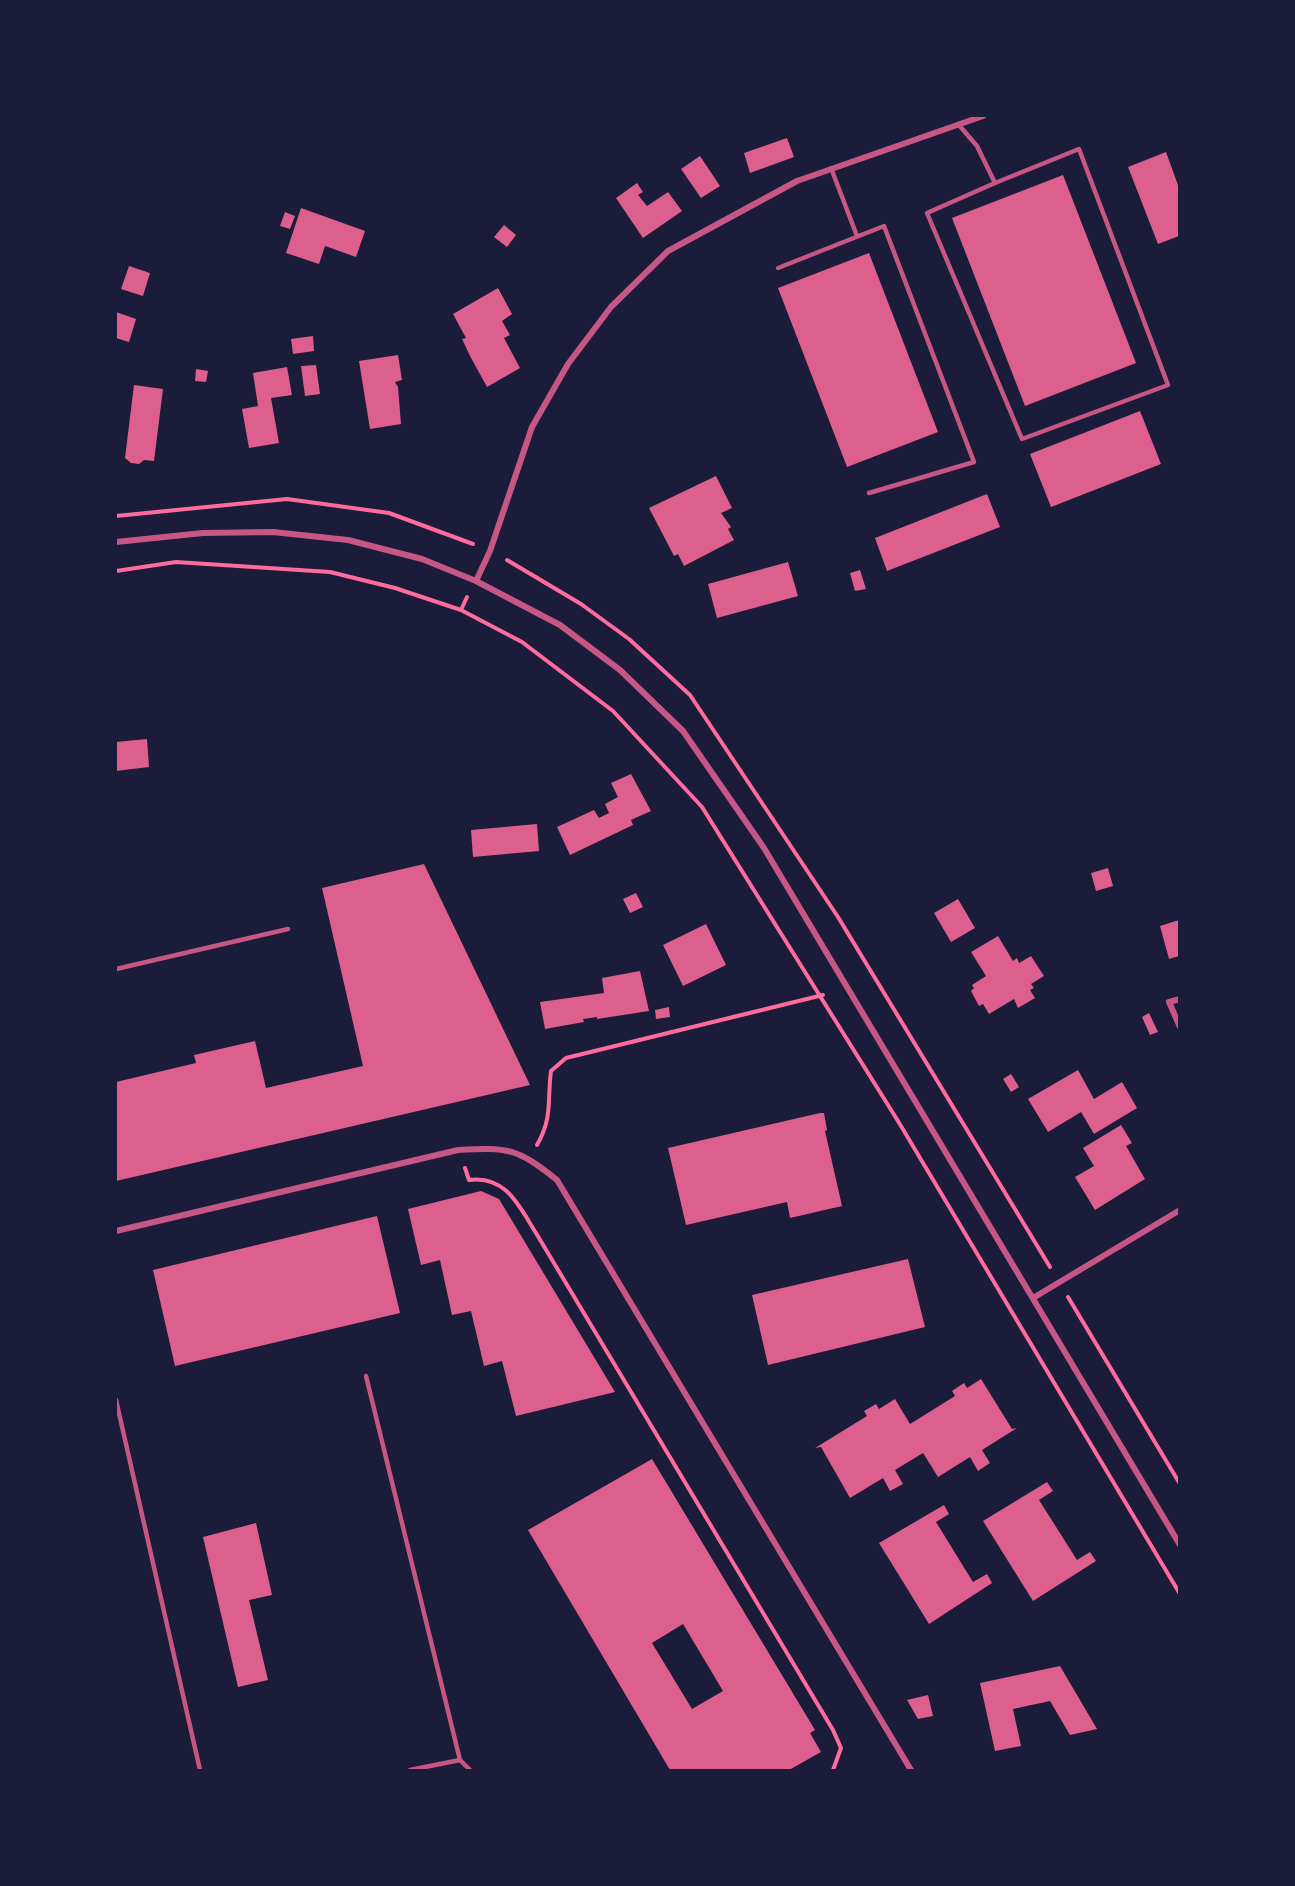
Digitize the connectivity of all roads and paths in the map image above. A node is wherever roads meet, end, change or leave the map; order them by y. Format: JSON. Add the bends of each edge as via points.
{"nodes":[{"id":1,"x":983,"y":116,"type":"edge"},
{"id":2,"x":958,"y":124,"type":"junction"},
{"id":3,"x":831,"y":168,"type":"junction"},
{"id":4,"x":995,"y":183,"type":"junction"},
{"id":5,"x":857,"y":236,"type":"junction"},
{"id":6,"x":778,"y":268,"type":"dead end"},
{"id":7,"x":869,"y":493,"type":"dead end"},
{"id":8,"x":116,"y":516,"type":"edge"},
{"id":9,"x":116,"y":542,"type":"edge"},
{"id":10,"x":490,"y":551,"type":"junction"},
{"id":11,"x":116,"y":571,"type":"edge"},
{"id":12,"x":476,"y":581,"type":"junction"},
{"id":13,"x":288,"y":929,"type":"dead end"},
{"id":14,"x":116,"y":969,"type":"edge"},
{"id":15,"x":850,"y":988,"type":"junction"},
{"id":16,"x":822,"y":996,"type":"junction"},
{"id":17,"x":1179,"y":999,"type":"edge"},
{"id":18,"x":1179,"y":1027,"type":"edge"},
{"id":19,"x":458,"y":1150,"type":"junction"},
{"id":20,"x":530,"y":1158,"type":"junction"},
{"id":21,"x":1179,"y":1210,"type":"edge"},
{"id":22,"x":116,"y":1231,"type":"edge"},
{"id":23,"x":1060,"y":1282,"type":"junction"},
{"id":24,"x":1033,"y":1298,"type":"junction"},
{"id":25,"x":366,"y":1376,"type":"dead end"},
{"id":26,"x":116,"y":1400,"type":"edge"},
{"id":27,"x":1179,"y":1484,"type":"edge"},
{"id":28,"x":1179,"y":1545,"type":"edge"},
{"id":29,"x":1179,"y":1594,"type":"edge"},
{"id":30,"x":460,"y":1760,"type":"junction"},
{"id":31,"x":200,"y":1770,"type":"edge"},
{"id":32,"x":410,"y":1770,"type":"edge"},
{"id":33,"x":470,"y":1770,"type":"edge"},
{"id":34,"x":833,"y":1770,"type":"edge"},
{"id":35,"x":911,"y":1770,"type":"edge"}],
"edges":[{"from":1,"to":2,"type":"street"},
{"from":2,"to":3,"type":"street"},
{"from":2,"to":4,"type":"lane","via":[[977,146]]},
{"from":3,"to":5,"type":"lane"},
{"from":3,"to":10,"type":"street","via":[[796,181],[668,251],[611,307],[568,364],[532,428]]},
{"from":4,"to":4,"type":"lane","via":[[927,213],[1022,439],[1168,385],[1079,148]]},
{"from":5,"to":6,"type":"lane"},
{"from":5,"to":7,"type":"lane","via":[[884,226],[974,462]]},
{"from":8,"to":10,"type":"path","via":[[287,500],[389,513]]},
{"from":9,"to":12,"type":"street","via":[[203,533],[273,532],[348,540],[423,559]]},
{"from":10,"to":12,"type":"street"},
{"from":10,"to":23,"type":"path","via":[[629,639],[690,695],[838,917]]},
{"from":11,"to":16,"type":"path","via":[[176,562],[330,572],[461,610],[522,642],[613,711],[702,807]]},
{"from":12,"to":15,"type":"street","via":[[560,625],[620,670],[683,731],[764,848]]},
{"from":13,"to":14,"type":"lane"},
{"from":15,"to":16,"type":"path"},
{"from":15,"to":24,"type":"street"},
{"from":16,"to":20,"type":"path","via":[[566,1058],[551,1071],[547,1129]]},
{"from":16,"to":29,"type":"path"},
{"from":17,"to":18,"type":"street","via":[[1169,1002]]},
{"from":19,"to":20,"type":"street","via":[[499,1148]]},
{"from":19,"to":22,"type":"street"},
{"from":19,"to":34,"type":"path","via":[[469,1180],[485,1178],[514,1198],[833,1730],[841,1748]]},
{"from":20,"to":35,"type":"street","via":[[557,1180]]},
{"from":21,"to":23,"type":"street"},
{"from":23,"to":24,"type":"street"},
{"from":23,"to":27,"type":"path"},
{"from":24,"to":28,"type":"street"},
{"from":25,"to":30,"type":"lane"},
{"from":26,"to":31,"type":"lane"},
{"from":30,"to":32,"type":"lane"},
{"from":30,"to":33,"type":"lane"}]}
